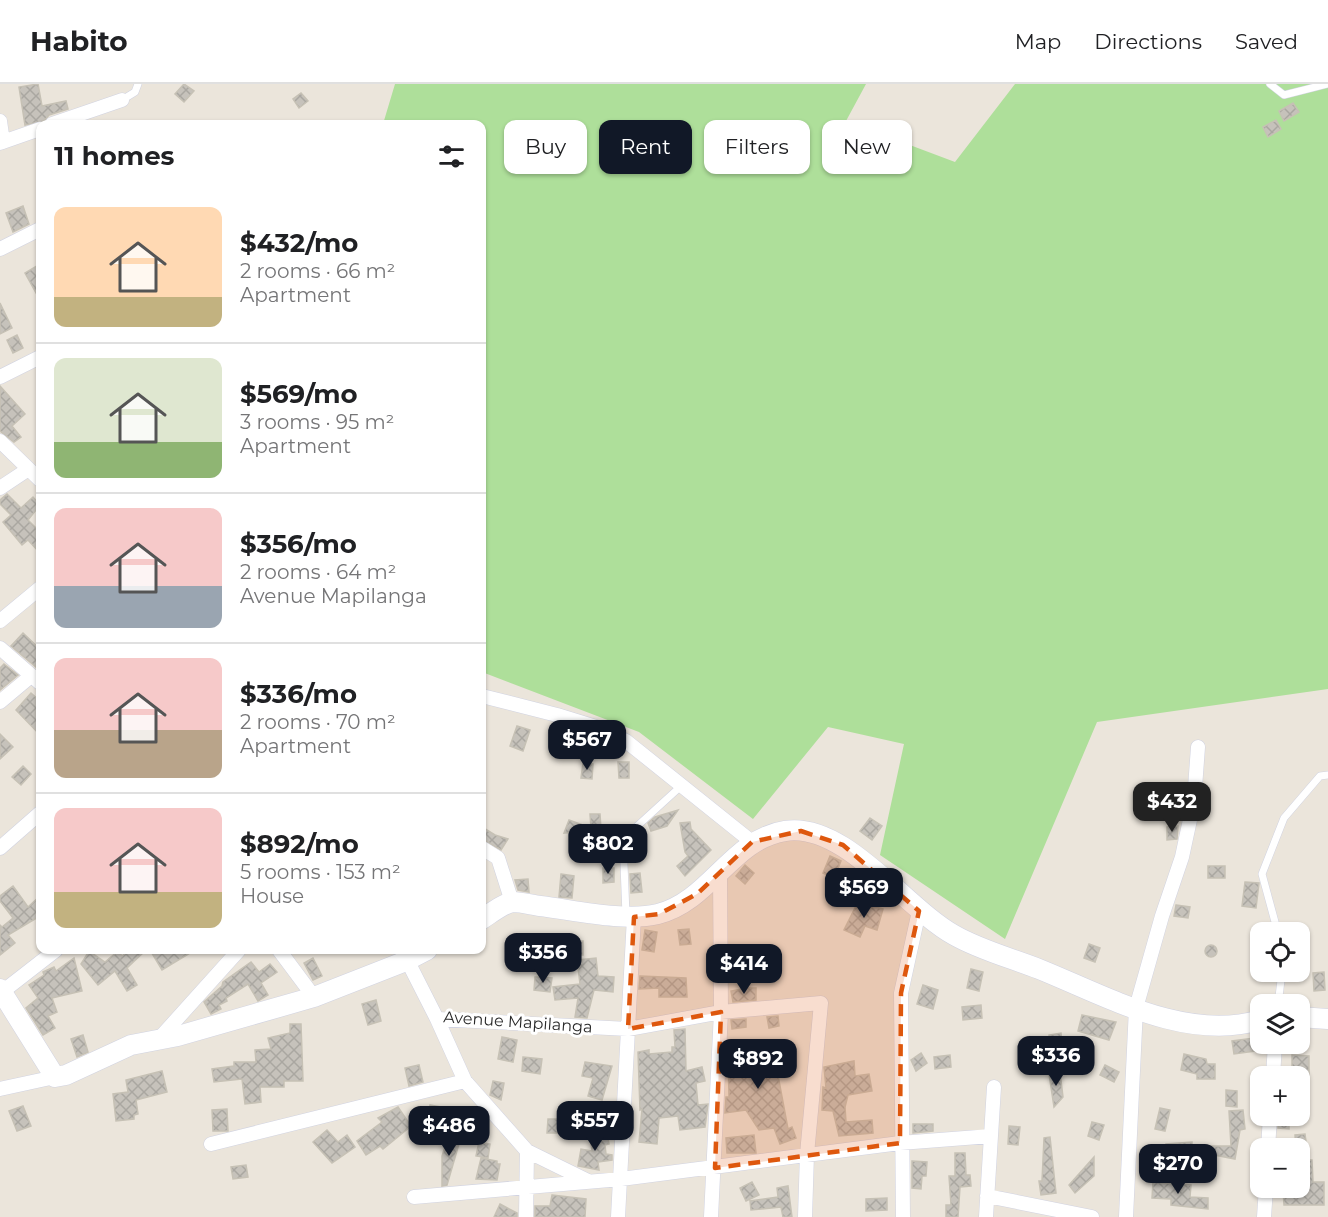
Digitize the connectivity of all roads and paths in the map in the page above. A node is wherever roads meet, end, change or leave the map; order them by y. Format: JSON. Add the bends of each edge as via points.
{"nodes":[{"id":1,"x":138,"y":84,"type":"edge"},
{"id":2,"x":1270,"y":84,"type":"edge"},
{"id":3,"x":1327,"y":84,"type":"edge"},
{"id":4,"x":122,"y":99,"type":"joint"},
{"id":5,"x":63,"y":120,"type":"edge"},
{"id":6,"x":0,"y":121,"type":"edge"},
{"id":7,"x":36,"y":130,"type":"edge"},
{"id":8,"x":1,"y":143,"type":"edge"},
{"id":9,"x":36,"y":231,"type":"edge"},
{"id":10,"x":0,"y":249,"type":"edge"},
{"id":11,"x":36,"y":359,"type":"edge"},
{"id":12,"x":0,"y":377,"type":"edge"},
{"id":13,"x":0,"y":441,"type":"edge"},
{"id":14,"x":27,"y":470,"type":"junction"},
{"id":15,"x":36,"y":477,"type":"edge"},
{"id":16,"x":0,"y":488,"type":"edge"},
{"id":17,"x":36,"y":591,"type":"edge"},
{"id":18,"x":0,"y":621,"type":"edge"},
{"id":19,"x":0,"y":648,"type":"edge"},
{"id":20,"x":36,"y":679,"type":"edge"},
{"id":21,"x":486,"y":697,"type":"edge"},
{"id":22,"x":0,"y":702,"type":"edge"},
{"id":23,"x":1198,"y":747,"type":"dead end"},
{"id":24,"x":1328,"y":775,"type":"edge"},
{"id":25,"x":680,"y":787,"type":"junction"},
{"id":26,"x":36,"y":816,"type":"edge"},
{"id":27,"x":752,"y":842,"type":"junction"},
{"id":28,"x":0,"y":848,"type":"edge"},
{"id":29,"x":486,"y":850,"type":"edge"},
{"id":30,"x":720,"y":873,"type":"junction"},
{"id":31,"x":512,"y":902,"type":"junction"},
{"id":32,"x":919,"y":911,"type":"junction"},
{"id":33,"x":630,"y":916,"type":"junction"},
{"id":34,"x":486,"y":917,"type":"edge"},
{"id":35,"x":1275,"y":922,"type":"edge"},
{"id":36,"x":51,"y":954,"type":"edge"},
{"id":37,"x":235,"y":954,"type":"edge"},
{"id":38,"x":282,"y":954,"type":"edge"},
{"id":39,"x":404,"y":956,"type":"edge"},
{"id":40,"x":1,"y":991,"type":"edge"},
{"id":41,"x":314,"y":997,"type":"junction"},
{"id":42,"x":1136,"y":1008,"type":"junction"},
{"id":43,"x":721,"y":1012,"type":"junction"},
{"id":44,"x":1310,"y":1018,"type":"edge"},
{"id":45,"x":437,"y":1019,"type":"junction"},
{"id":46,"x":1328,"y":1019,"type":"edge"},
{"id":47,"x":1250,"y":1023,"type":"edge"},
{"id":48,"x":628,"y":1029,"type":"junction"},
{"id":49,"x":158,"y":1040,"type":"junction"},
{"id":50,"x":55,"y":1077,"type":"junction"},
{"id":51,"x":465,"y":1081,"type":"junction"},
{"id":52,"x":994,"y":1087,"type":"dead end"},
{"id":53,"x":0,"y":1089,"type":"edge"},
{"id":54,"x":991,"y":1136,"type":"junction"},
{"id":55,"x":900,"y":1143,"type":"junction"},
{"id":56,"x":211,"y":1144,"type":"dead end"},
{"id":57,"x":527,"y":1151,"type":"junction"},
{"id":58,"x":807,"y":1154,"type":"junction"},
{"id":59,"x":715,"y":1168,"type":"junction"},
{"id":60,"x":621,"y":1179,"type":"junction"},
{"id":61,"x":590,"y":1182,"type":"junction"},
{"id":62,"x":528,"y":1187,"type":"junction"},
{"id":63,"x":987,"y":1196,"type":"junction"},
{"id":64,"x":414,"y":1197,"type":"dead end"},
{"id":65,"x":1265,"y":1198,"type":"edge"},
{"id":66,"x":526,"y":1217,"type":"edge"},
{"id":67,"x":618,"y":1217,"type":"edge"},
{"id":68,"x":711,"y":1217,"type":"edge"},
{"id":69,"x":805,"y":1217,"type":"edge"},
{"id":70,"x":903,"y":1217,"type":"edge"},
{"id":71,"x":986,"y":1217,"type":"edge"},
{"id":72,"x":1092,"y":1217,"type":"edge"},
{"id":73,"x":1126,"y":1217,"type":"edge"},
{"id":74,"x":1264,"y":1217,"type":"edge"}],
"edges":[{"from":1,"to":4,"type":"lane","via":[[135,92]]},
{"from":2,"to":3,"type":"lane","via":[[1284,95]]},
{"from":4,"to":5,"type":"street"},
{"from":6,"to":8,"type":"street"},
{"from":7,"to":8,"type":"street"},
{"from":9,"to":10,"type":"street"},
{"from":11,"to":12,"type":"street"},
{"from":13,"to":14,"type":"street"},
{"from":14,"to":15,"type":"street"},
{"from":14,"to":16,"type":"street"},
{"from":17,"to":18,"type":"street"},
{"from":19,"to":20,"type":"street"},
{"from":20,"to":22,"type":"street"},
{"from":21,"to":25,"type":"street","via":[[598,728],[626,741]]},
{"from":23,"to":42,"type":"street","via":[[1194,801],[1182,857]]},
{"from":24,"to":35,"type":"lane","via":[[1320,776],[1284,818],[1262,874]]},
{"from":25,"to":27,"type":"street"},
{"from":25,"to":33,"type":"lane","via":[[623,839]]},
{"from":26,"to":28,"type":"street"},
{"from":27,"to":30,"type":"street"},
{"from":27,"to":32,"type":"street","via":[[785,831],[825,836],[843,845]]},
{"from":29,"to":31,"type":"street","via":[[498,858]]},
{"from":30,"to":33,"type":"street","via":[[697,894],[659,914]]},
{"from":30,"to":43,"type":"street"},
{"from":31,"to":33,"type":"street"},
{"from":31,"to":34,"type":"street"},
{"from":32,"to":42,"type":"street","via":[[954,936]]},
{"from":32,"to":55,"type":"street","via":[[901,993]]},
{"from":33,"to":48,"type":"street"},
{"from":36,"to":40,"type":"street"},
{"from":37,"to":49,"type":"street"},
{"from":38,"to":41,"type":"street"},
{"from":39,"to":41,"type":"street"},
{"from":39,"to":45,"type":"street","name":"Avenue Mapilanga"},
{"from":40,"to":50,"type":"street"},
{"from":41,"to":49,"type":"street"},
{"from":42,"to":47,"type":"street","via":[[1174,1020],[1216,1026]]},
{"from":42,"to":73,"type":"street"},
{"from":43,"to":48,"type":"street","name":"Avenue Mapilanga"},
{"from":43,"to":58,"type":"street","name":"Avenue Mapilanga","via":[[821,1003]]},
{"from":43,"to":59,"type":"street"},
{"from":44,"to":46,"type":"street"},
{"from":45,"to":48,"type":"street","name":"Avenue Mapilanga"},
{"from":45,"to":51,"type":"street"},
{"from":48,"to":60,"type":"street"},
{"from":49,"to":50,"type":"street","via":[[132,1045]]},
{"from":50,"to":53,"type":"street"},
{"from":51,"to":56,"type":"street"},
{"from":51,"to":57,"type":"street"},
{"from":52,"to":54,"type":"street"},
{"from":54,"to":55,"type":"street"},
{"from":54,"to":63,"type":"street"},
{"from":55,"to":58,"type":"street"},
{"from":55,"to":70,"type":"street"},
{"from":57,"to":61,"type":"street"},
{"from":57,"to":62,"type":"street"},
{"from":58,"to":59,"type":"street"},
{"from":58,"to":69,"type":"street"},
{"from":59,"to":60,"type":"street"},
{"from":59,"to":68,"type":"street"},
{"from":60,"to":61,"type":"street"},
{"from":60,"to":67,"type":"street"},
{"from":61,"to":62,"type":"street"},
{"from":62,"to":64,"type":"street"},
{"from":62,"to":66,"type":"street"},
{"from":63,"to":71,"type":"street"},
{"from":63,"to":72,"type":"street"},
{"from":65,"to":74,"type":"street"}]}
